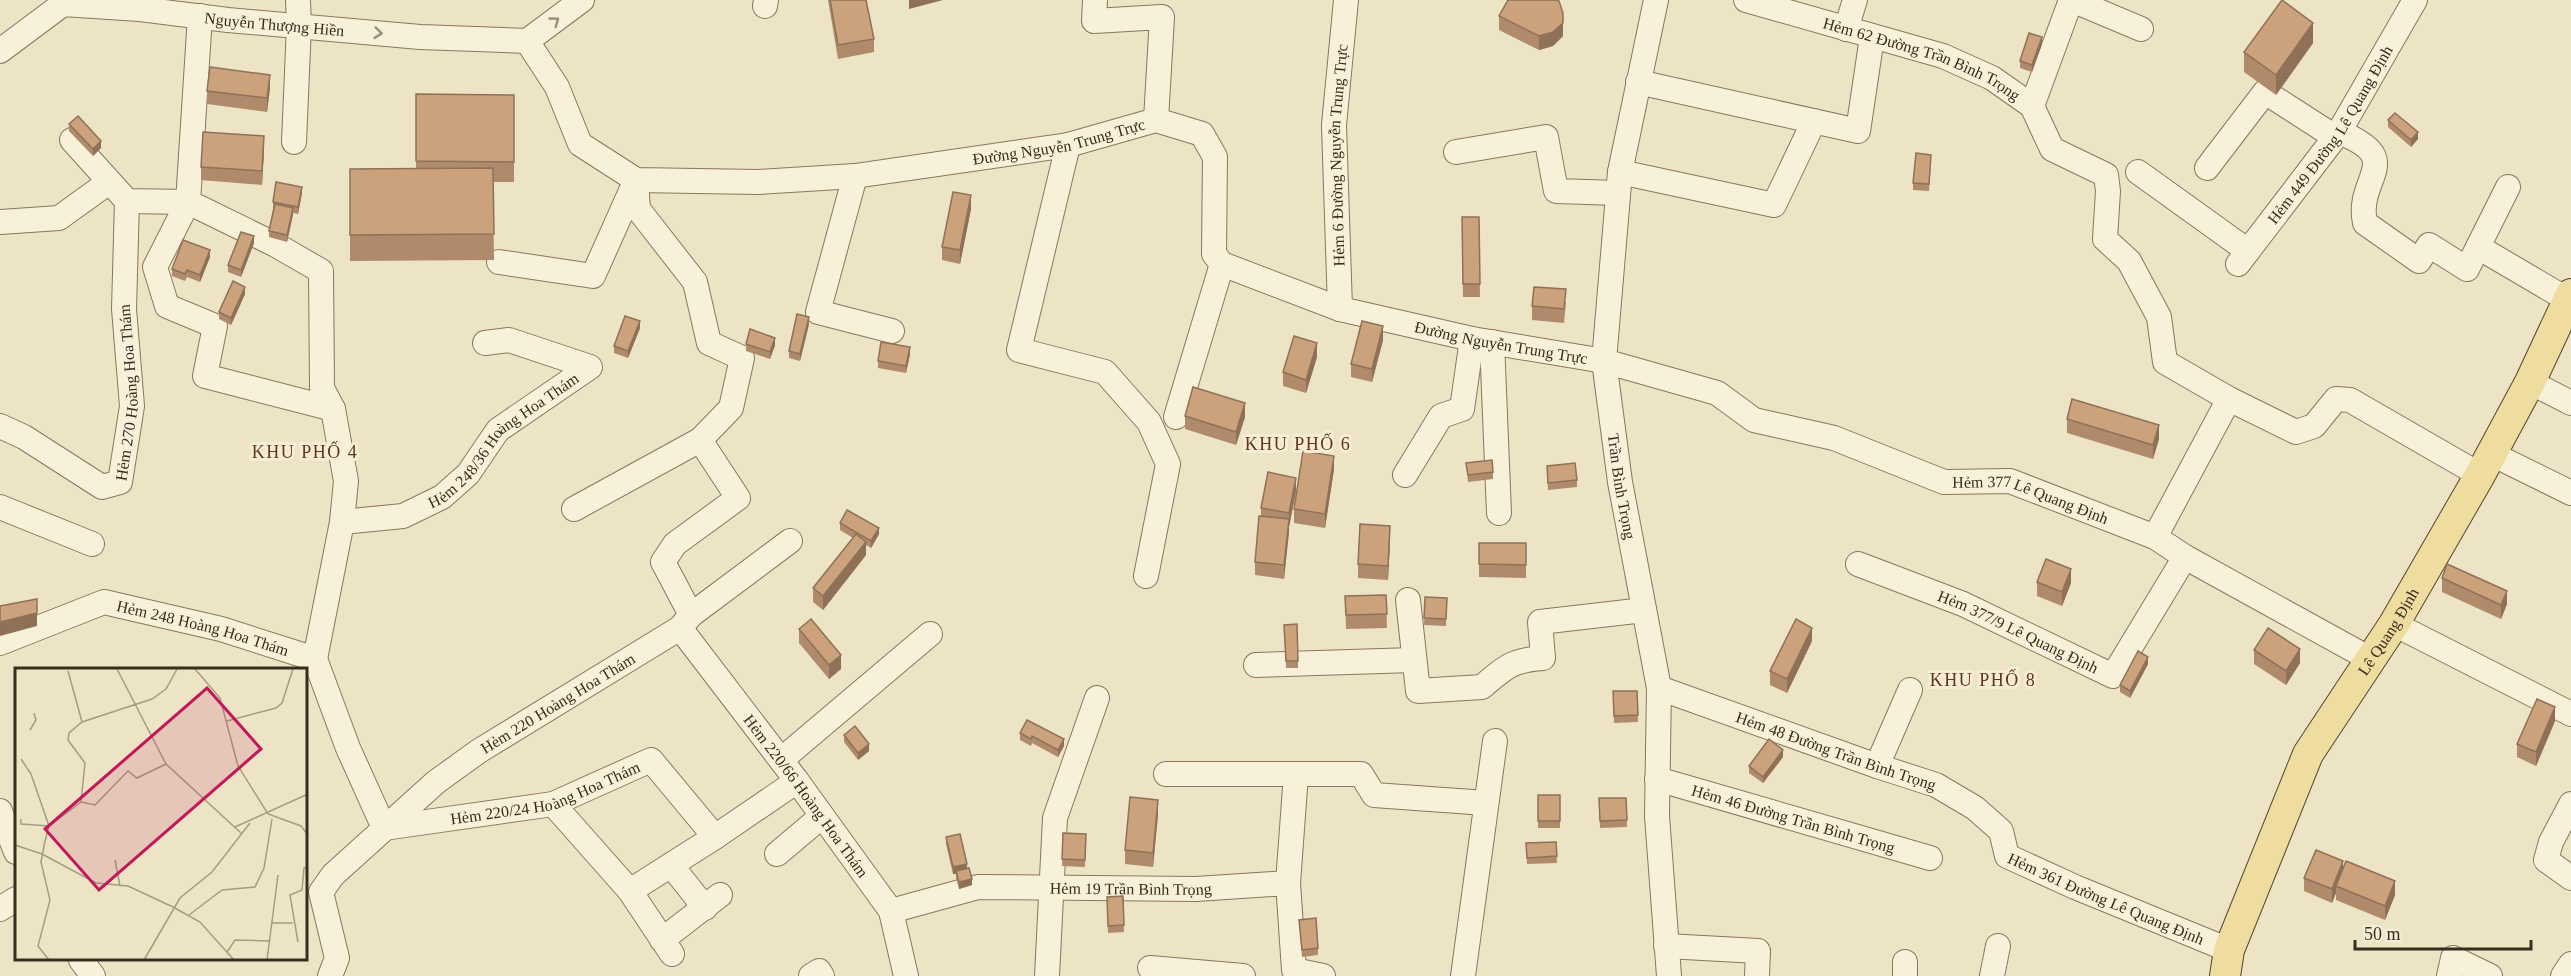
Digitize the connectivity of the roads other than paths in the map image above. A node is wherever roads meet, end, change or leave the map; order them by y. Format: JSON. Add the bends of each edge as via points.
{"nodes":[{"id":1,"x":298,"y":0,"type":"edge"},
{"id":2,"x":582,"y":0,"type":"edge"},
{"id":3,"x":1095,"y":0,"type":"edge"},
{"id":4,"x":1346,"y":0,"type":"edge"},
{"id":5,"x":1656,"y":0,"type":"edge"},
{"id":6,"x":1746,"y":0,"type":"edge"},
{"id":7,"x":1855,"y":0,"type":"edge"},
{"id":8,"x":2072,"y":0,"type":"edge"},
{"id":9,"x":2415,"y":0,"type":"edge"},
{"id":10,"x":63,"y":1,"type":"edge"},
{"id":11,"x":1163,"y":8,"type":"edge"},
{"id":12,"x":189,"y":10,"type":"edge"},
{"id":13,"x":299,"y":25,"type":"junction"},
{"id":14,"x":1846,"y":29,"type":"junction"},
{"id":15,"x":2141,"y":29,"type":"dead end"},
{"id":16,"x":1872,"y":37,"type":"junction"},
{"id":17,"x":527,"y":41,"type":"junction"},
{"id":18,"x":0,"y":51,"type":"edge"},
{"id":19,"x":1638,"y":82,"type":"junction"},
{"id":20,"x":2032,"y":106,"type":"junction"},
{"id":21,"x":1156,"y":120,"type":"junction"},
{"id":22,"x":1815,"y":121,"type":"junction"},
{"id":23,"x":2337,"y":135,"type":"junction"},
{"id":24,"x":72,"y":140,"type":"dead end"},
{"id":25,"x":294,"y":142,"type":"dead end"},
{"id":26,"x":1068,"y":145,"type":"junction"},
{"id":27,"x":1456,"y":152,"type":"dead end"},
{"id":28,"x":2207,"y":168,"type":"dead end"},
{"id":29,"x":2138,"y":172,"type":"dead end"},
{"id":30,"x":855,"y":176,"type":"junction"},
{"id":31,"x":636,"y":180,"type":"junction"},
{"id":32,"x":109,"y":182,"type":"junction"},
{"id":33,"x":1619,"y":182,"type":"junction"},
{"id":34,"x":2508,"y":187,"type":"dead end"},
{"id":35,"x":127,"y":201,"type":"junction"},
{"id":36,"x":188,"y":202,"type":"junction"},
{"id":37,"x":0,"y":222,"type":"edge"},
{"id":38,"x":2478,"y":247,"type":"junction"},
{"id":39,"x":499,"y":262,"type":"dead end"},
{"id":40,"x":1222,"y":264,"type":"junction"},
{"id":41,"x":1340,"y":309,"type":"junction"},
{"id":42,"x":2567,"y":313,"type":"edge"},
{"id":43,"x":892,"y":331,"type":"dead end"},
{"id":44,"x":1482,"y":341,"type":"junction"},
{"id":45,"x":485,"y":343,"type":"dead end"},
{"id":46,"x":1604,"y":361,"type":"junction"},
{"id":47,"x":2530,"y":382,"type":"junction"},
{"id":48,"x":2229,"y":399,"type":"junction"},
{"id":49,"x":2571,"y":403,"type":"edge"},
{"id":50,"x":333,"y":409,"type":"junction"},
{"id":51,"x":1176,"y":417,"type":"dead end"},
{"id":52,"x":0,"y":426,"type":"edge"},
{"id":53,"x":700,"y":440,"type":"junction"},
{"id":54,"x":2486,"y":465,"type":"junction"},
{"id":55,"x":1405,"y":475,"type":"dead end"},
{"id":56,"x":2571,"y":493,"type":"edge"},
{"id":57,"x":0,"y":507,"type":"edge"},
{"id":58,"x":574,"y":509,"type":"dead end"},
{"id":59,"x":1499,"y":513,"type":"dead end"},
{"id":60,"x":342,"y":522,"type":"junction"},
{"id":61,"x":2155,"y":537,"type":"junction"},
{"id":62,"x":790,"y":542,"type":"dead end"},
{"id":63,"x":92,"y":544,"type":"dead end"},
{"id":64,"x":2185,"y":557,"type":"junction"},
{"id":65,"x":1858,"y":564,"type":"dead end"},
{"id":66,"x":1146,"y":576,"type":"dead end"},
{"id":67,"x":1408,"y":600,"type":"dead end"},
{"id":68,"x":1644,"y":610,"type":"junction"},
{"id":69,"x":685,"y":622,"type":"junction"},
{"id":70,"x":2394,"y":624,"type":"junction"},
{"id":71,"x":930,"y":634,"type":"dead end"},
{"id":72,"x":0,"y":643,"type":"edge"},
{"id":73,"x":315,"y":659,"type":"junction"},
{"id":74,"x":2370,"y":659,"type":"junction"},
{"id":75,"x":1414,"y":660,"type":"junction"},
{"id":76,"x":1256,"y":665,"type":"dead end"},
{"id":77,"x":1659,"y":688,"type":"junction"},
{"id":78,"x":1910,"y":690,"type":"dead end"},
{"id":79,"x":1097,"y":698,"type":"dead end"},
{"id":80,"x":2571,"y":714,"type":"edge"},
{"id":81,"x":1495,"y":741,"type":"dead end"},
{"id":82,"x":781,"y":760,"type":"junction"},
{"id":83,"x":1877,"y":766,"type":"junction"},
{"id":84,"x":1166,"y":774,"type":"dead end"},
{"id":85,"x":1296,"y":774,"type":"junction"},
{"id":86,"x":1657,"y":779,"type":"junction"},
{"id":87,"x":797,"y":781,"type":"junction"},
{"id":88,"x":1486,"y":803,"type":"junction"},
{"id":89,"x":553,"y":804,"type":"junction"},
{"id":90,"x":2571,"y":804,"type":"edge"},
{"id":91,"x":0,"y":811,"type":"edge"},
{"id":92,"x":822,"y":816,"type":"junction"},
{"id":93,"x":384,"y":828,"type":"junction"},
{"id":94,"x":2001,"y":831,"type":"joint"},
{"id":95,"x":715,"y":837,"type":"junction"},
{"id":96,"x":15,"y":849,"type":"edge"},
{"id":97,"x":777,"y":854,"type":"dead end"},
{"id":98,"x":1930,"y":858,"type":"dead end"},
{"id":99,"x":671,"y":865,"type":"junction"},
{"id":100,"x":2571,"y":878,"type":"edge"},
{"id":101,"x":1288,"y":883,"type":"junction"},
{"id":102,"x":1053,"y":887,"type":"junction"},
{"id":103,"x":314,"y":890,"type":"edge"},
{"id":104,"x":630,"y":891,"type":"junction"},
{"id":105,"x":15,"y":900,"type":"edge"},
{"id":106,"x":0,"y":909,"type":"edge"},
{"id":107,"x":891,"y":911,"type":"junction"},
{"id":108,"x":1666,"y":946,"type":"junction"},
{"id":109,"x":1998,"y":946,"type":"dead end"},
{"id":110,"x":82,"y":961,"type":"edge"},
{"id":111,"x":2227,"y":963,"type":"edge"},
{"id":112,"x":2571,"y":963,"type":"edge"},
{"id":113,"x":1150,"y":968,"type":"dead end"},
{"id":114,"x":1289,"y":973,"type":"edge"},
{"id":115,"x":93,"y":976,"type":"edge"},
{"id":116,"x":330,"y":976,"type":"edge"},
{"id":117,"x":811,"y":976,"type":"edge"},
{"id":118,"x":822,"y":976,"type":"edge"},
{"id":119,"x":906,"y":976,"type":"edge"},
{"id":120,"x":1047,"y":976,"type":"edge"},
{"id":121,"x":1243,"y":976,"type":"edge"},
{"id":122,"x":1323,"y":976,"type":"edge"},
{"id":123,"x":1463,"y":976,"type":"edge"},
{"id":124,"x":1668,"y":976,"type":"edge"},
{"id":125,"x":1757,"y":976,"type":"edge"},
{"id":126,"x":1992,"y":976,"type":"edge"},
{"id":127,"x":2449,"y":976,"type":"edge"},
{"id":128,"x":2490,"y":976,"type":"edge"},
{"id":129,"x":2564,"y":976,"type":"edge"}],
"edges":[{"from":1,"to":13,"type":"street"},
{"from":17,"to":2,"type":"street","one_way":true},
{"from":3,"to":11,"type":"street","via":[[1094,21]]},
{"from":4,"to":41,"type":"street","name":"Hẻm 6 Đường Nguyễn Trung Trực","via":[[1335,125]]},
{"from":5,"to":19,"type":"street","name":"Trần Bình Trọng"},
{"from":6,"to":14,"type":"street","name":"Hẻm 62 Đường Trần Bình Trọng"},
{"from":7,"to":14,"type":"street"},
{"from":8,"to":15,"type":"street"},
{"from":8,"to":20,"type":"street"},
{"from":9,"to":23,"type":"street","name":"Hẻm 449 Đường Lê Quang Định"},
{"from":10,"to":12,"type":"street","name":"Nguyễn Thượng Hiền"},
{"from":10,"to":18,"type":"street","name":"Nguyễn Thượng Hiền"},
{"from":11,"to":21,"type":"street"},
{"from":12,"to":13,"type":"street","name":"Nguyễn Thượng Hiền"},
{"from":12,"to":36,"type":"street"},
{"from":13,"to":17,"type":"street","name":"Nguyễn Thượng Hiền","one_way":true,"via":[[420,37]]},
{"from":13,"to":25,"type":"street"},
{"from":14,"to":16,"type":"street","name":"Hẻm 62 Đường Trần Bình Trọng"},
{"from":16,"to":20,"type":"street","name":"Hẻm 62 Đường Trần Bình Trọng","via":[[1943,56],[1992,78]]},
{"from":16,"to":22,"type":"street","via":[[1858,131]]},
{"from":17,"to":31,"type":"street","via":[[557,87],[580,144]]},
{"from":19,"to":22,"type":"street"},
{"from":19,"to":33,"type":"street","name":"Trần Bình Trọng"},
{"from":20,"to":48,"type":"street","name":"Hẻm 62 Đường Trần Bình Trọng","via":[[2052,149],[2106,175],[2105,239],[2129,261],[2159,317],[2165,362]]},
{"from":21,"to":26,"type":"street","name":"Đường Nguyễn Trung Trực"},
{"from":21,"to":40,"type":"street","name":"Đường Nguyễn Trung Trực","via":[[1202,134],[1215,157],[1214,254]]},
{"from":22,"to":33,"type":"street","via":[[1774,205]]},
{"from":23,"to":28,"type":"street","via":[[2265,92]]},
{"from":23,"to":29,"type":"street","name":"Hẻm 449 Đường Lê Quang Định","via":[[2243,258]]},
{"from":23,"to":38,"type":"street","via":[[2361,141],[2373,152],[2376,168],[2361,207],[2365,223],[2419,261],[2428,245],[2467,269]]},
{"from":24,"to":32,"type":"street"},
{"from":26,"to":30,"type":"street","name":"Đường Nguyễn Trung Trực"},
{"from":26,"to":66,"type":"street","via":[[1019,350],[1105,372],[1149,422],[1168,464]]},
{"from":27,"to":33,"type":"street","via":[[1546,137],[1556,191]]},
{"from":30,"to":31,"type":"street","name":"Đường Nguyễn Trung Trực","via":[[758,182]]},
{"from":30,"to":43,"type":"street","via":[[818,312]]},
{"from":31,"to":39,"type":"street","via":[[592,276]]},
{"from":31,"to":53,"type":"street","via":[[638,209],[695,282],[709,343],[742,358],[731,408]]},
{"from":32,"to":35,"type":"street"},
{"from":32,"to":37,"type":"street","via":[[58,218]]},
{"from":33,"to":46,"type":"street","name":"Trần Bình Trọng"},
{"from":34,"to":38,"type":"street"},
{"from":35,"to":36,"type":"street"},
{"from":35,"to":52,"type":"street","name":"Hẻm 270 Hoàng Hoa Thám","via":[[124,309],[132,406],[120,482],[102,487]]},
{"from":36,"to":50,"type":"street","via":[[276,244],[321,271],[322,388]]},
{"from":36,"to":50,"type":"street","via":[[155,267],[167,306],[215,326],[205,376]]},
{"from":38,"to":42,"type":"street"},
{"from":40,"to":41,"type":"street","name":"Đường Nguyễn Trung Trực"},
{"from":40,"to":51,"type":"street"},
{"from":41,"to":44,"type":"street","name":"Đường Nguyễn Trung Trực"},
{"from":42,"to":47,"type":"main road","name":"Lê Quang Định"},
{"from":44,"to":46,"type":"street","name":"Đường Nguyễn Trung Trực"},
{"from":44,"to":55,"type":"street","via":[[1462,410],[1441,416]]},
{"from":44,"to":59,"type":"street"},
{"from":45,"to":60,"type":"street","name":"Hẻm 248/36 Hoàng Hoa Thám","via":[[509,340],[590,367],[498,430],[468,474],[442,497],[403,516]]},
{"from":46,"to":61,"type":"street","name":"Hẻm 377 Lê Quang Định","via":[[1717,393],[1754,420],[1834,438],[1944,482],[2010,482]]},
{"from":46,"to":68,"type":"street","name":"Trần Bình Trọng","via":[[1620,482]]},
{"from":47,"to":49,"type":"street"},
{"from":47,"to":54,"type":"main road","name":"Lê Quang Định"},
{"from":48,"to":54,"type":"street","via":[[2296,432],[2314,426],[2336,399],[2350,400]]},
{"from":48,"to":61,"type":"street"},
{"from":50,"to":60,"type":"street","via":[[346,481]]},
{"from":53,"to":58,"type":"street"},
{"from":53,"to":69,"type":"street","via":[[738,498],[675,544],[663,562]]},
{"from":54,"to":56,"type":"street"},
{"from":54,"to":70,"type":"main road","name":"Lê Quang Định"},
{"from":57,"to":63,"type":"street"},
{"from":60,"to":73,"type":"street"},
{"from":61,"to":64,"type":"street","name":"Hẻm 377 Lê Quang Định"},
{"from":62,"to":69,"type":"street","name":"Hẻm 220 Hoàng Hoa Thám"},
{"from":64,"to":65,"type":"street","name":"Hẻm 377/9 Lê Quang Định","via":[[2113,676],[1963,604]]},
{"from":64,"to":74,"type":"street","name":"Hẻm 377 Lê Quang Định"},
{"from":67,"to":75,"type":"street"},
{"from":68,"to":75,"type":"street","via":[[1540,622],[1543,658],[1514,662],[1482,687],[1418,691]]},
{"from":68,"to":77,"type":"street","name":"Trần Bình Trọng"},
{"from":69,"to":82,"type":"street","name":"Hẻm 220/66 Hoàng Hoa Thám"},
{"from":69,"to":93,"type":"street","name":"Hẻm 220 Hoàng Hoa Thám","via":[[478,751]]},
{"from":70,"to":74,"type":"main road","name":"Lê Quang Định"},
{"from":70,"to":80,"type":"street"},
{"from":71,"to":82,"type":"street"},
{"from":72,"to":73,"type":"street","name":"Hẻm 248 Hoàng Hoa Thám","via":[[104,602],[221,629]]},
{"from":73,"to":93,"type":"street","via":[[348,748]]},
{"from":74,"to":111,"type":"main road","name":"Lê Quang Định","via":[[2308,754]]},
{"from":75,"to":76,"type":"street"},
{"from":77,"to":83,"type":"street","name":"Hẻm 48 Đường Trần Bình Trọng"},
{"from":77,"to":86,"type":"street","name":"Trần Bình Trọng"},
{"from":78,"to":83,"type":"street"},
{"from":79,"to":102,"type":"street","via":[[1055,818]]},
{"from":81,"to":88,"type":"street"},
{"from":82,"to":87,"type":"street","name":"Hẻm 220/66 Hoàng Hoa Thám"},
{"from":83,"to":94,"type":"street","name":"Hẻm 48 Đường Trần Bình Trọng","via":[[1936,785],[1975,808]]},
{"from":84,"to":85,"type":"street"},
{"from":85,"to":88,"type":"street","via":[[1361,774],[1374,795]]},
{"from":85,"to":101,"type":"street"},
{"from":86,"to":98,"type":"street","name":"Hẻm 46 Đường Trần Bình Trọng"},
{"from":86,"to":108,"type":"street","name":"Trần Bình Trọng"},
{"from":87,"to":92,"type":"street","name":"Hẻm 220/66 Hoàng Hoa Thám"},
{"from":87,"to":95,"type":"street"},
{"from":88,"to":123,"type":"street"},
{"from":89,"to":93,"type":"street","name":"Hẻm 220/24 Hoàng Hoa Thám"},
{"from":89,"to":95,"type":"street","name":"Hẻm 220/24 Hoàng Hoa Thám","via":[[651,760]]},
{"from":89,"to":104,"type":"street"},
{"from":90,"to":100,"type":"street","via":[[2546,860]]},
{"from":91,"to":96,"type":"street"},
{"from":92,"to":97,"type":"street"},
{"from":92,"to":107,"type":"street","name":"Hẻm 220/66 Hoàng Hoa Thám"},
{"from":93,"to":103,"type":"street","name":"Hẻm 220 Hoàng Hoa Thám"},
{"from":94,"to":111,"type":"street","name":"Hẻm 361 Đường Lê Quang Định","via":[[2007,856]]},
{"from":95,"to":99,"type":"street"},
{"from":99,"to":104,"type":"street"},
{"from":99,"to":104,"type":"street","via":[[712,901],[667,947]]},
{"from":101,"to":102,"type":"street","name":"Hẻm 19 Trần Bình Trọng","via":[[1196,889]]},
{"from":101,"to":114,"type":"street"},
{"from":102,"to":107,"type":"street","name":"Hẻm 19 Trần Bình Trọng","via":[[978,887]]},
{"from":102,"to":120,"type":"street"},
{"from":103,"to":116,"type":"street","name":"Hẻm 220 Hoàng Hoa Thám","via":[[337,958]]},
{"from":105,"to":106,"type":"street"},
{"from":107,"to":119,"type":"street","name":"Hẻm 220/66 Hoàng Hoa Thám"},
{"from":108,"to":124,"type":"street","name":"Trần Bình Trọng"},
{"from":108,"to":125,"type":"street","via":[[1758,951]]},
{"from":109,"to":126,"type":"street"},
{"from":110,"to":115,"type":"street"},
{"from":112,"to":129,"type":"street"},
{"from":113,"to":121,"type":"street"},
{"from":114,"to":122,"type":"street"},
{"from":117,"to":118,"type":"street","via":[[819,971]]},
{"from":127,"to":128,"type":"street","via":[[2453,958]]}]}
